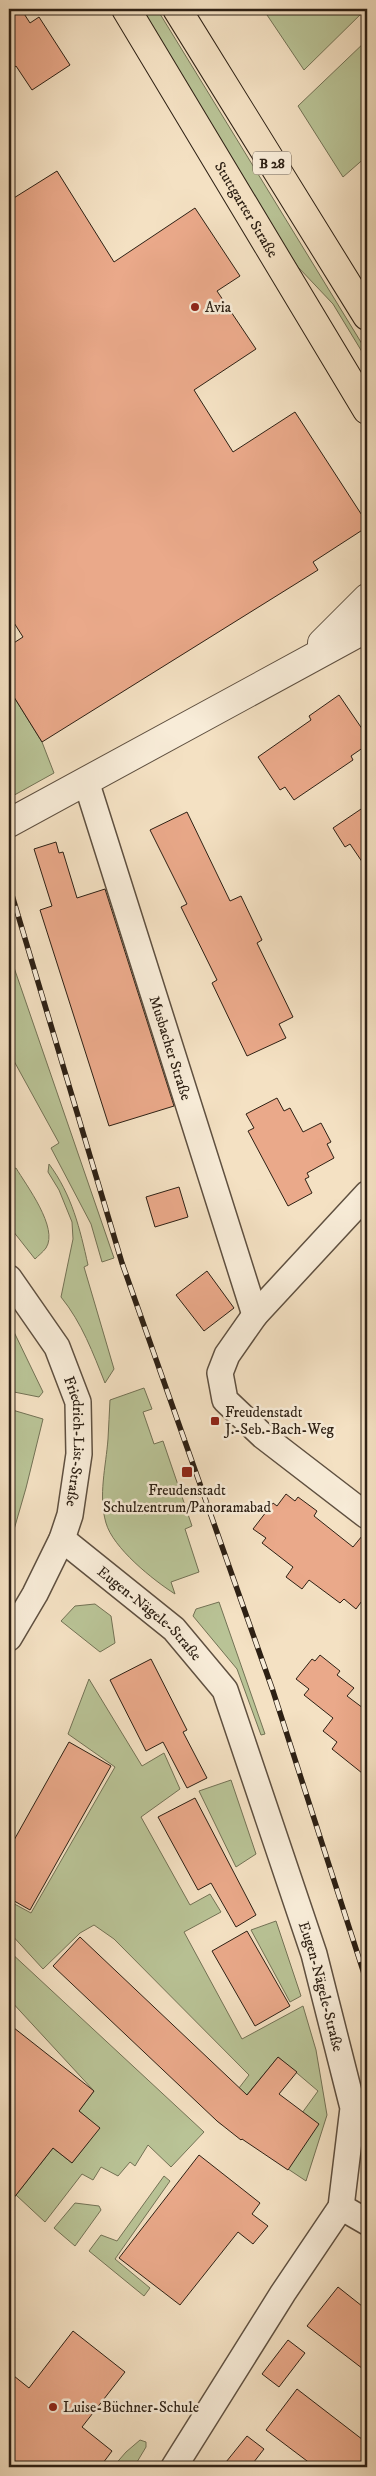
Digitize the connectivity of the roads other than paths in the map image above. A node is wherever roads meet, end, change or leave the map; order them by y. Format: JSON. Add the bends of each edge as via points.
{"nodes":[{"id":1,"x":126,"y":9,"type":"edge"},
{"id":2,"x":177,"y":9,"type":"edge"},
{"id":3,"x":367,"y":316,"type":"edge"},
{"id":4,"x":367,"y":410,"type":"edge"},
{"id":5,"x":367,"y":598,"type":"edge"},
{"id":6,"x":367,"y":628,"type":"edge"},
{"id":7,"x":299,"y":665,"type":"junction"},
{"id":8,"x":86,"y":781,"type":"junction"},
{"id":9,"x":9,"y":824,"type":"edge"},
{"id":10,"x":367,"y":1194,"type":"edge"},
{"id":11,"x":9,"y":1278,"type":"edge"},
{"id":12,"x":255,"y":1316,"type":"junction"},
{"id":13,"x":367,"y":1516,"type":"edge"},
{"id":14,"x":62,"y":1539,"type":"junction"},
{"id":15,"x":9,"y":1638,"type":"edge"},
{"id":16,"x":341,"y":2207,"type":"junction"},
{"id":17,"x":367,"y":2222,"type":"edge"},
{"id":18,"x":174,"y":2467,"type":"edge"}],
"edges":[{"from":1,"to":4,"type":"main road","name":"Stuttgarter Straße"},
{"from":2,"to":3,"type":"main road","number":"B 28"},
{"from":5,"to":7,"type":"street"},
{"from":6,"to":7,"type":"street"},
{"from":7,"to":8,"type":"street"},
{"from":8,"to":9,"type":"street"},
{"from":8,"to":12,"type":"street","name":"Musbacher Straße"},
{"from":10,"to":12,"type":"street"},
{"from":11,"to":14,"type":"street","name":"Friedrich-List-Straße","via":[[57,1347],[78,1402],[79,1454],[70,1515]]},
{"from":12,"to":13,"type":"street","via":[[227,1355],[220,1373],[225,1400],[263,1436]]},
{"from":14,"to":15,"type":"street","name":"Friedrich-List-Straße"},
{"from":14,"to":16,"type":"street","name":"Eugen-Nägele-Straße","via":[[174,1629],[225,1690],[314,1954],[353,2108]]},
{"from":16,"to":17,"type":"street"},
{"from":16,"to":18,"type":"street","name":"Eugen-Nägele-Straße","via":[[278,2300]]}]}
